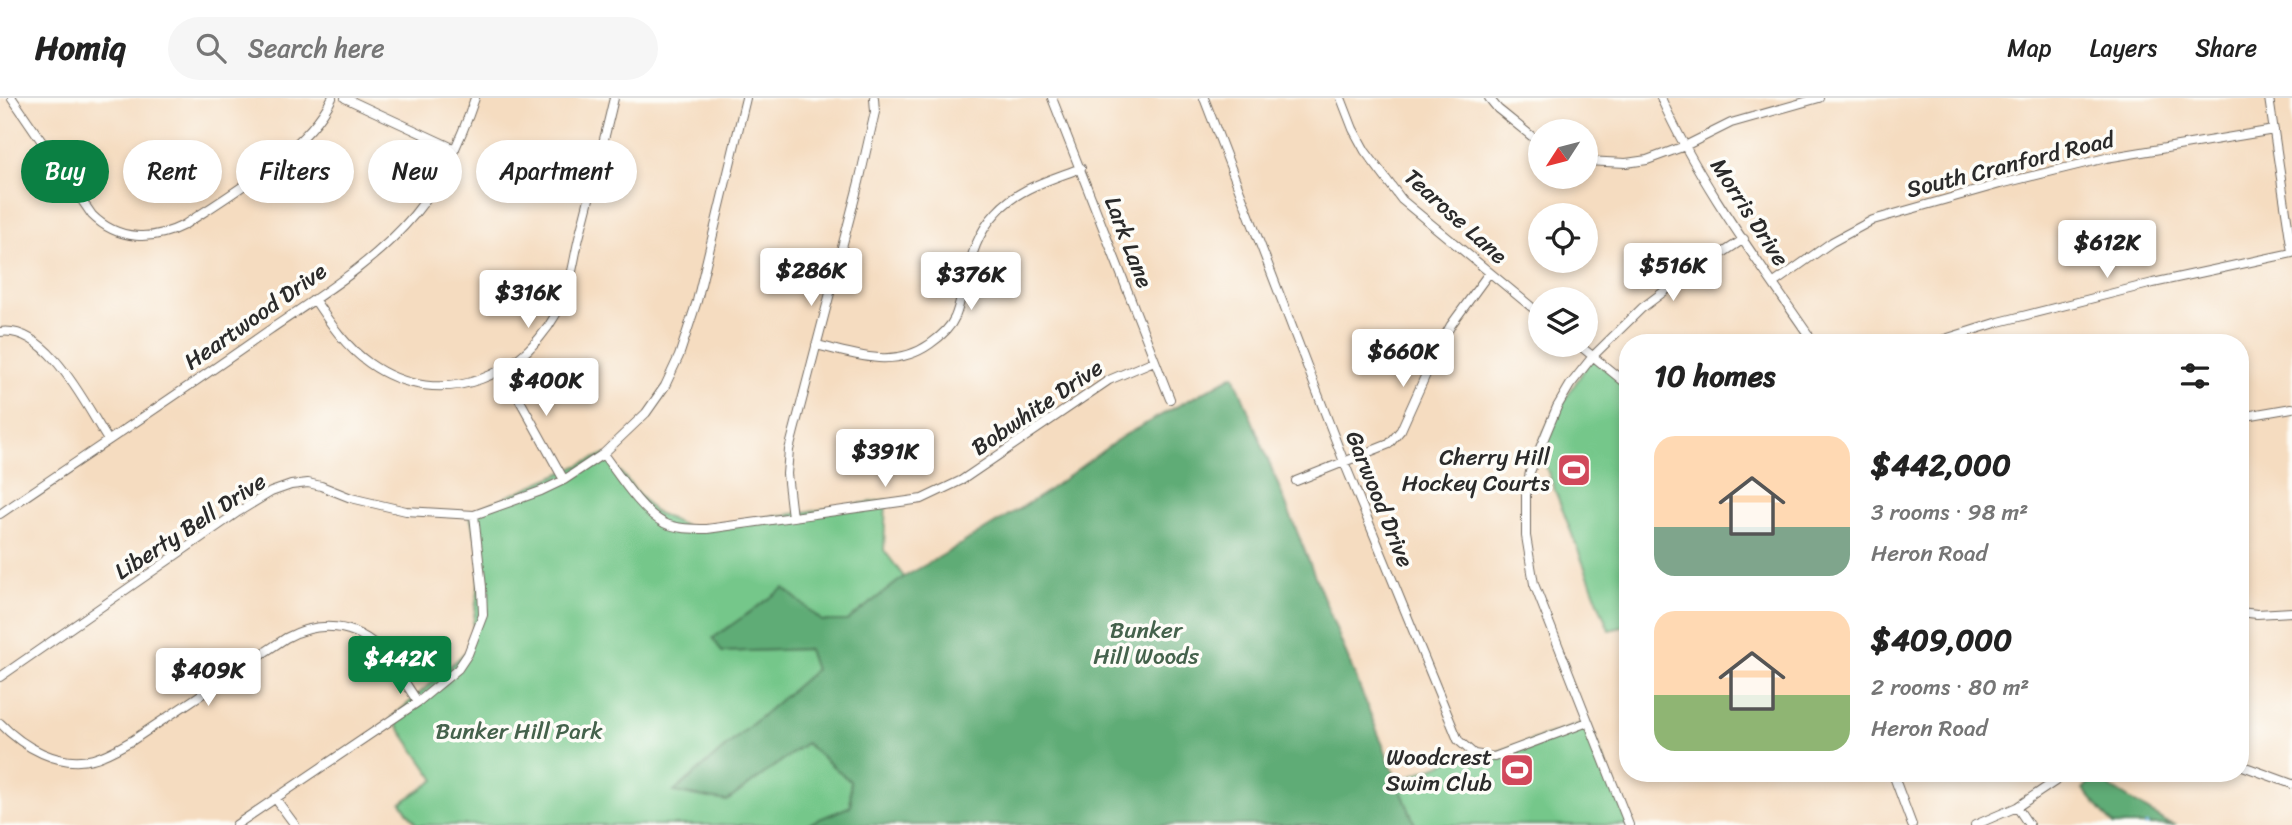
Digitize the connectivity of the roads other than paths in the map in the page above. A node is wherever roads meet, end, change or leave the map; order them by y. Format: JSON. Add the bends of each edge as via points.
{"nodes":[{"id":1,"x":12,"y":98,"type":"edge"},
{"id":2,"x":332,"y":98,"type":"edge"},
{"id":3,"x":345,"y":98,"type":"edge"},
{"id":4,"x":475,"y":98,"type":"edge"},
{"id":5,"x":614,"y":98,"type":"edge"},
{"id":6,"x":747,"y":98,"type":"edge"},
{"id":7,"x":874,"y":98,"type":"edge"},
{"id":8,"x":1052,"y":98,"type":"edge"},
{"id":9,"x":1204,"y":98,"type":"edge"},
{"id":10,"x":1341,"y":98,"type":"edge"},
{"id":11,"x":1489,"y":98,"type":"edge"},
{"id":12,"x":1661,"y":98,"type":"edge"},
{"id":13,"x":2269,"y":98,"type":"edge"},
{"id":14,"x":1813,"y":99,"type":"edge"},
{"id":15,"x":2274,"y":130,"type":"junction"},
{"id":16,"x":1528,"y":133,"type":"edge"},
{"id":17,"x":436,"y":140,"type":"edge"},
{"id":18,"x":460,"y":140,"type":"edge"},
{"id":19,"x":1685,"y":146,"type":"junction"},
{"id":20,"x":1598,"y":162,"type":"edge"},
{"id":21,"x":1081,"y":168,"type":"junction"},
{"id":22,"x":423,"y":203,"type":"edge"},
{"id":23,"x":1744,"y":239,"type":"junction"},
{"id":24,"x":2292,"y":253,"type":"edge"},
{"id":25,"x":1489,"y":273,"type":"junction"},
{"id":26,"x":1774,"y":283,"type":"junction"},
{"id":27,"x":314,"y":299,"type":"junction"},
{"id":28,"x":1528,"y":304,"type":"edge"},
{"id":29,"x":0,"y":332,"type":"edge"},
{"id":30,"x":1808,"y":334,"type":"edge"},
{"id":31,"x":1961,"y":334,"type":"edge"},
{"id":32,"x":816,"y":345,"type":"junction"},
{"id":33,"x":1598,"y":351,"type":"edge"},
{"id":34,"x":1592,"y":357,"type":"edge"},
{"id":35,"x":1594,"y":357,"type":"edge"},
{"id":36,"x":1154,"y":361,"type":"junction"},
{"id":37,"x":503,"y":370,"type":"junction"},
{"id":38,"x":1619,"y":378,"type":"edge"},
{"id":39,"x":1170,"y":399,"type":"dead end"},
{"id":40,"x":2292,"y":408,"type":"edge"},
{"id":41,"x":2249,"y":415,"type":"edge"},
{"id":42,"x":108,"y":440,"type":"junction"},
{"id":43,"x":603,"y":454,"type":"junction"},
{"id":44,"x":1344,"y":462,"type":"junction"},
{"id":45,"x":564,"y":480,"type":"junction"},
{"id":46,"x":1296,"y":481,"type":"dead end"},
{"id":47,"x":0,"y":514,"type":"edge"},
{"id":48,"x":474,"y":515,"type":"junction"},
{"id":49,"x":792,"y":517,"type":"junction"},
{"id":50,"x":2292,"y":612,"type":"edge"},
{"id":51,"x":2249,"y":613,"type":"edge"},
{"id":52,"x":0,"y":677,"type":"edge"},
{"id":53,"x":418,"y":702,"type":"junction"},
{"id":54,"x":1588,"y":722,"type":"junction"},
{"id":55,"x":0,"y":723,"type":"edge"},
{"id":56,"x":2249,"y":768,"type":"edge"},
{"id":57,"x":1896,"y":782,"type":"edge"},
{"id":58,"x":2054,"y":782,"type":"edge"},
{"id":59,"x":2292,"y":784,"type":"edge"},
{"id":60,"x":275,"y":798,"type":"junction"},
{"id":61,"x":2017,"y":807,"type":"junction"},
{"id":62,"x":236,"y":825,"type":"edge"},
{"id":63,"x":295,"y":825,"type":"edge"},
{"id":64,"x":1629,"y":825,"type":"edge"},
{"id":65,"x":1912,"y":825,"type":"edge"},
{"id":66,"x":1975,"y":825,"type":"edge"},
{"id":67,"x":2029,"y":825,"type":"edge"}],
"edges":[{"from":1,"to":2,"type":"street","via":[[92,215],[127,236],[147,236],[184,225],[285,155],[307,135]]},
{"from":3,"to":17,"type":"street"},
{"from":4,"to":18,"type":"street","name":"Heartwood Drive"},
{"from":5,"to":37,"type":"street","via":[[565,298],[543,335]]},
{"from":6,"to":43,"type":"street","name":"Liberty Bell Drive","via":[[679,356],[646,413]]},
{"from":7,"to":32,"type":"street","via":[[859,182]]},
{"from":8,"to":21,"type":"street","name":"Lark Lane"},
{"from":9,"to":44,"type":"street","name":"Garwood Drive"},
{"from":10,"to":25,"type":"street","name":"Tearose Lane","via":[[1365,151],[1402,200]]},
{"from":11,"to":16,"type":"street"},
{"from":12,"to":19,"type":"street","name":"Morris Drive"},
{"from":13,"to":15,"type":"street"},
{"from":14,"to":19,"type":"street","via":[[1731,123]]},
{"from":15,"to":24,"type":"street"},
{"from":15,"to":26,"type":"street","name":"South Cranford Road","via":[[2106,158],[1873,220]]},
{"from":19,"to":20,"type":"street","via":[[1647,160]]},
{"from":19,"to":23,"type":"street","name":"Morris Drive"},
{"from":21,"to":32,"type":"street","via":[[1024,190],[994,215],[972,250],[955,317],[949,329],[930,344],[908,357],[893,359]]},
{"from":21,"to":36,"type":"street","name":"Lark Lane"},
{"from":22,"to":27,"type":"street","name":"Heartwood Drive","via":[[375,255]]},
{"from":23,"to":26,"type":"street","name":"Morris Drive"},
{"from":23,"to":33,"type":"street","via":[[1642,308]]},
{"from":24,"to":31,"type":"street","via":[[2153,283]]},
{"from":25,"to":28,"type":"street","name":"Tearose Lane"},
{"from":25,"to":44,"type":"street","via":[[1451,325],[1401,430],[1389,444]]},
{"from":26,"to":30,"type":"street","name":"Morris Drive"},
{"from":27,"to":37,"type":"street","via":[[343,341],[370,363],[403,380],[443,387],[477,382]]},
{"from":27,"to":42,"type":"street","name":"Heartwood Drive"},
{"from":29,"to":42,"type":"street","via":[[26,335],[39,342],[56,360]]},
{"from":32,"to":49,"type":"street","via":[[789,450]]},
{"from":34,"to":54,"type":"street","via":[[1557,407],[1526,492],[1526,536],[1534,584]]},
{"from":35,"to":38,"type":"street"},
{"from":36,"to":39,"type":"street","name":"Lark Lane"},
{"from":36,"to":49,"type":"street","name":"Bobwhite Drive","via":[[1109,380],[962,480],[922,499]]},
{"from":37,"to":45,"type":"street"},
{"from":40,"to":41,"type":"street"},
{"from":42,"to":47,"type":"street","name":"Heartwood Drive"},
{"from":43,"to":45,"type":"street","name":"Liberty Bell Drive"},
{"from":43,"to":49,"type":"street","name":"Bobwhite Drive","via":[[650,514],[665,523],[707,529]]},
{"from":44,"to":46,"type":"street"},
{"from":44,"to":54,"type":"street","name":"Garwood Drive","via":[[1464,748],[1494,757]]},
{"from":45,"to":48,"type":"street","name":"Liberty Bell Drive"},
{"from":48,"to":52,"type":"street","name":"Liberty Bell Drive","via":[[406,511],[351,498],[321,485],[291,485],[238,512]]},
{"from":48,"to":53,"type":"street","via":[[483,615],[458,669]]},
{"from":50,"to":51,"type":"street"},
{"from":53,"to":55,"type":"street","via":[[382,651],[361,635],[318,626],[286,638],[133,740],[91,760],[42,754]]},
{"from":53,"to":60,"type":"street"},
{"from":54,"to":64,"type":"street"},
{"from":56,"to":59,"type":"street"},
{"from":57,"to":65,"type":"street"},
{"from":58,"to":61,"type":"street"},
{"from":60,"to":62,"type":"street"},
{"from":60,"to":63,"type":"street"},
{"from":61,"to":66,"type":"street"},
{"from":61,"to":67,"type":"street"}]}
